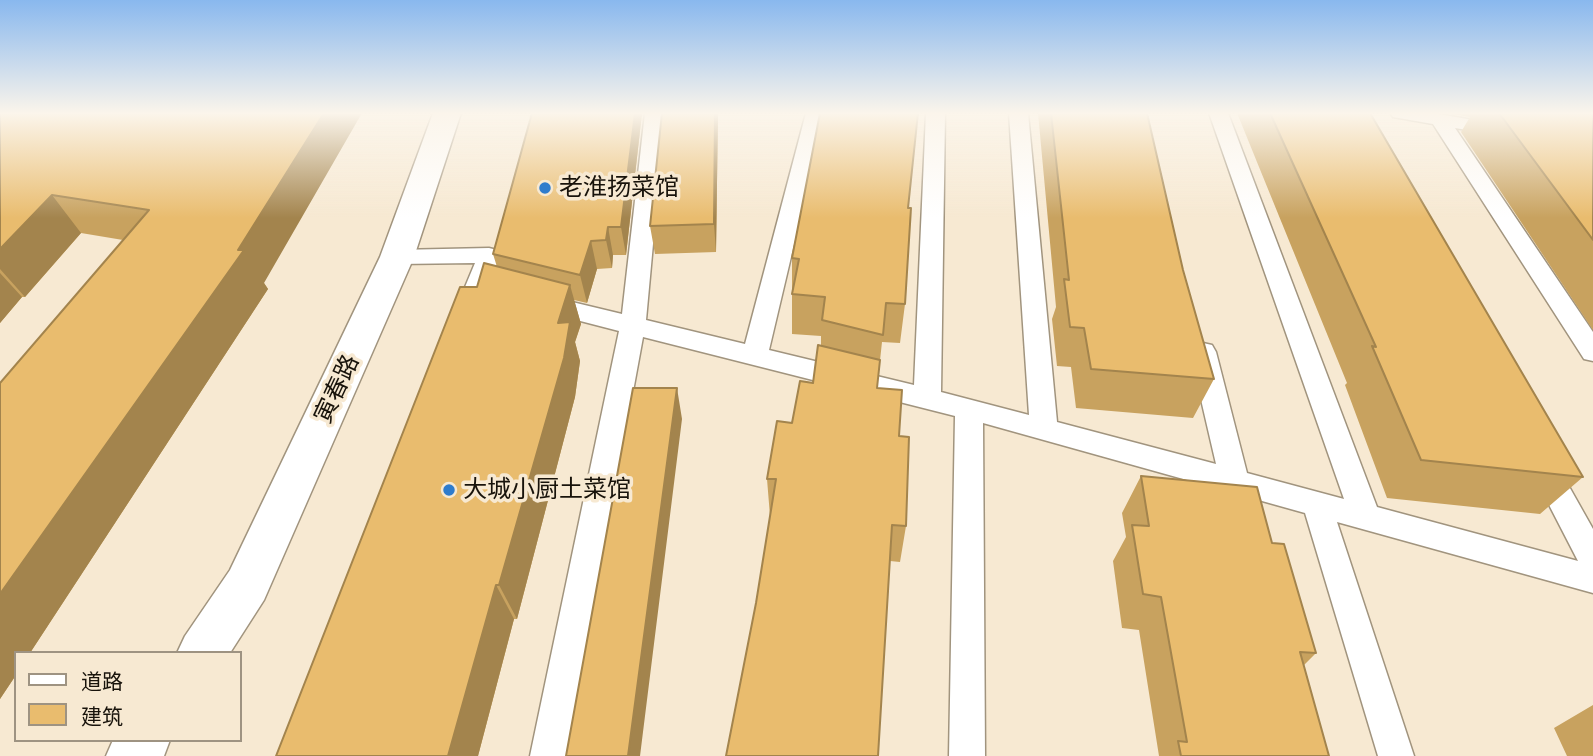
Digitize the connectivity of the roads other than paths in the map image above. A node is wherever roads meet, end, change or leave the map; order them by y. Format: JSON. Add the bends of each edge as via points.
{"nodes":[{"id":1,"x":435,"y":148,"type":"edge"},
{"id":2,"x":651,"y":148,"type":"edge"},
{"id":3,"x":807,"y":148,"type":"edge"},
{"id":4,"x":935,"y":148,"type":"edge"},
{"id":5,"x":1022,"y":148,"type":"edge"},
{"id":6,"x":1232,"y":148,"type":"edge"},
{"id":7,"x":1459,"y":148,"type":"edge"},
{"id":8,"x":397,"y":257,"type":"junction"},
{"id":9,"x":1196,"y":324,"type":"edge"},
{"id":10,"x":633,"y":326,"type":"junction"},
{"id":11,"x":1593,"y":352,"type":"edge"},
{"id":12,"x":755,"y":356,"type":"junction"},
{"id":13,"x":927,"y":398,"type":"junction"},
{"id":14,"x":969,"y":409,"type":"junction"},
{"id":15,"x":1044,"y":429,"type":"junction"},
{"id":16,"x":1535,"y":449,"type":"edge"},
{"id":17,"x":1235,"y":482,"type":"junction"},
{"id":18,"x":1317,"y":505,"type":"junction"},
{"id":19,"x":1366,"y":518,"type":"junction"},
{"id":20,"x":1593,"y":558,"type":"edge"},
{"id":21,"x":1593,"y":579,"type":"edge"},
{"id":22,"x":203,"y":651,"type":"edge"},
{"id":23,"x":548,"y":756,"type":"edge"},
{"id":24,"x":967,"y":756,"type":"edge"},
{"id":25,"x":1396,"y":756,"type":"edge"}],
"edges":[{"from":1,"to":8,"type":"street","name":"寅春路"},
{"from":2,"to":10,"type":"lane"},
{"from":3,"to":12,"type":"lane"},
{"from":4,"to":13,"type":"lane"},
{"from":5,"to":15,"type":"lane"},
{"from":6,"to":19,"type":"lane"},
{"from":7,"to":11,"type":"lane"},
{"from":8,"to":10,"type":"lane","via":[[489,256],[477,287]]},
{"from":8,"to":22,"type":"street","name":"寅春路","via":[[247,585]]},
{"from":9,"to":17,"type":"lane"},
{"from":10,"to":12,"type":"lane"},
{"from":10,"to":23,"type":"lane"},
{"from":12,"to":13,"type":"lane"},
{"from":13,"to":14,"type":"lane"},
{"from":14,"to":15,"type":"lane"},
{"from":14,"to":24,"type":"lane"},
{"from":15,"to":17,"type":"lane"},
{"from":16,"to":20,"type":"lane"},
{"from":17,"to":18,"type":"lane"},
{"from":18,"to":19,"type":"lane"},
{"from":18,"to":25,"type":"lane"},
{"from":19,"to":21,"type":"lane"}]}
